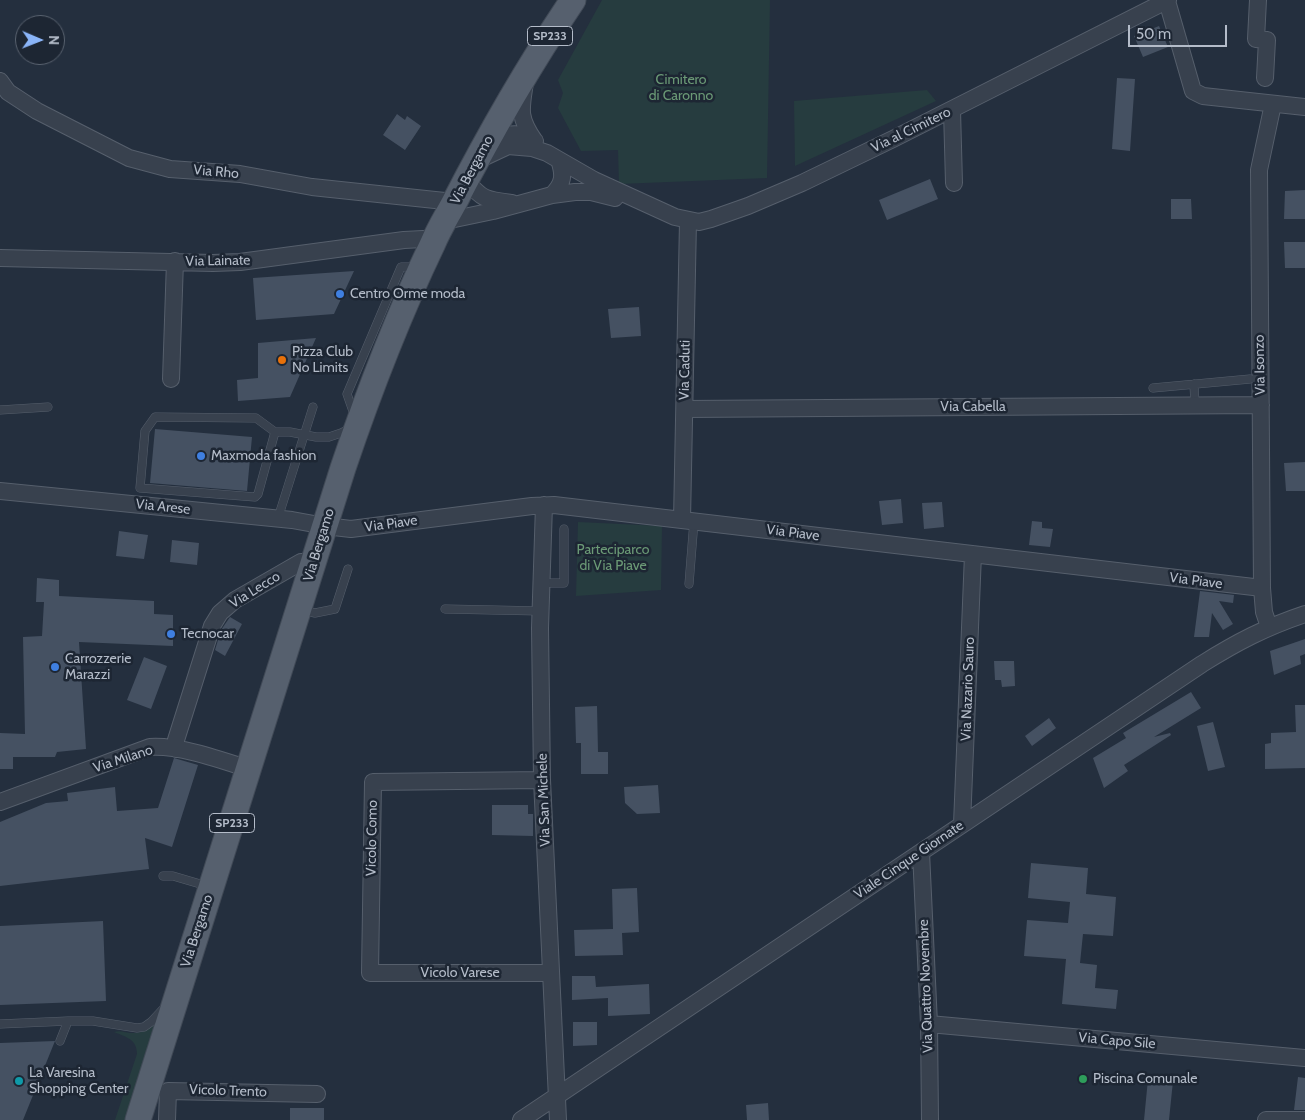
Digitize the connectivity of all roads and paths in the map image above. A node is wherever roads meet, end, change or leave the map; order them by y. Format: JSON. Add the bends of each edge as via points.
{"nodes":[{"id":1,"x":572,"y":0,"type":"edge"},
{"id":2,"x":1168,"y":0,"type":"edge"},
{"id":3,"x":1258,"y":0,"type":"edge"},
{"id":4,"x":527,"y":72,"type":"junction"},
{"id":5,"x":1266,"y":78,"type":"dead end"},
{"id":6,"x":0,"y":81,"type":"edge"},
{"id":7,"x":1273,"y":104,"type":"junction"},
{"id":8,"x":1305,"y":108,"type":"edge"},
{"id":9,"x":952,"y":110,"type":"junction"},
{"id":10,"x":488,"y":138,"type":"junction"},
{"id":11,"x":534,"y":140,"type":"junction"},
{"id":12,"x":553,"y":157,"type":"junction"},
{"id":13,"x":471,"y":170,"type":"junction"},
{"id":14,"x":954,"y":183,"type":"dead end"},
{"id":15,"x":552,"y":195,"type":"junction"},
{"id":16,"x":517,"y":204,"type":"junction"},
{"id":17,"x":647,"y":205,"type":"junction"},
{"id":18,"x":688,"y":221,"type":"junction"},
{"id":19,"x":444,"y":222,"type":"junction"},
{"id":20,"x":0,"y":258,"type":"edge"},
{"id":21,"x":175,"y":262,"type":"junction"},
{"id":22,"x":171,"y":379,"type":"dead end"},
{"id":23,"x":1250,"y":379,"type":"dead end"},
{"id":24,"x":1194,"y":384,"type":"junction"},
{"id":25,"x":1153,"y":388,"type":"dead end"},
{"id":26,"x":1195,"y":405,"type":"junction"},
{"id":27,"x":1261,"y":405,"type":"junction"},
{"id":28,"x":48,"y":407,"type":"dead end"},
{"id":29,"x":313,"y":407,"type":"dead end"},
{"id":30,"x":684,"y":409,"type":"junction"},
{"id":31,"x":0,"y":410,"type":"edge"},
{"id":32,"x":358,"y":423,"type":"junction"},
{"id":33,"x":275,"y":432,"type":"junction"},
{"id":34,"x":304,"y":435,"type":"junction"},
{"id":35,"x":0,"y":491,"type":"edge"},
{"id":36,"x":544,"y":504,"type":"junction"},
{"id":37,"x":278,"y":518,"type":"junction"},
{"id":38,"x":688,"y":521,"type":"junction"},
{"id":39,"x":325,"y":526,"type":"junction"},
{"id":40,"x":564,"y":529,"type":"dead end"},
{"id":41,"x":973,"y":554,"type":"junction"},
{"id":42,"x":313,"y":564,"type":"junction"},
{"id":43,"x":348,"y":569,"type":"dead end"},
{"id":44,"x":541,"y":583,"type":"junction"},
{"id":45,"x":689,"y":584,"type":"dead end"},
{"id":46,"x":1262,"y":588,"type":"junction"},
{"id":47,"x":445,"y":609,"type":"dead end"},
{"id":48,"x":299,"y":610,"type":"junction"},
{"id":49,"x":541,"y":611,"type":"junction"},
{"id":50,"x":1305,"y":614,"type":"edge"},
{"id":51,"x":1269,"y":627,"type":"junction"},
{"id":52,"x":176,"y":749,"type":"junction"},
{"id":53,"x":249,"y":770,"type":"junction"},
{"id":54,"x":542,"y":780,"type":"junction"},
{"id":55,"x":0,"y":802,"type":"edge"},
{"id":56,"x":962,"y":824,"type":"junction"},
{"id":57,"x":921,"y":852,"type":"junction"},
{"id":58,"x":163,"y":876,"type":"dead end"},
{"id":59,"x":211,"y":887,"type":"junction"},
{"id":60,"x":370,"y":973,"type":"joint"},
{"id":61,"x":550,"y":973,"type":"junction"},
{"id":62,"x":178,"y":994,"type":"junction"},
{"id":63,"x":68,"y":1021,"type":"junction"},
{"id":64,"x":0,"y":1024,"type":"edge"},
{"id":65,"x":929,"y":1024,"type":"junction"},
{"id":66,"x":60,"y":1041,"type":"dead end"},
{"id":67,"x":1305,"y":1058,"type":"edge"},
{"id":68,"x":317,"y":1094,"type":"dead end"},
{"id":69,"x":556,"y":1096,"type":"junction"},
{"id":70,"x":138,"y":1120,"type":"edge"},
{"id":71,"x":167,"y":1120,"type":"edge"},
{"id":72,"x":520,"y":1120,"type":"edge"},
{"id":73,"x":558,"y":1120,"type":"edge"},
{"id":74,"x":930,"y":1120,"type":"edge"},
{"id":75,"x":1266,"y":1120,"type":"edge"},
{"id":76,"x":1305,"y":1120,"type":"edge"}],
"edges":[{"from":1,"to":4,"type":"main road","name":"Via Bergamo","number":"SP233"},
{"from":2,"to":7,"type":"street","via":[[1193,91],[1203,96]]},
{"from":2,"to":9,"type":"street","name":"Via al Cimitero"},
{"from":3,"to":5,"type":"street","via":[[1256,39],[1267,40]]},
{"from":4,"to":10,"type":"main road","name":"Via Bergamo","number":"SP233"},
{"from":4,"to":11,"type":"street","via":[[522,106],[524,125]]},
{"from":6,"to":19,"type":"street","name":"Via Rho","via":[[8,92],[37,111],[129,158],[170,169],[240,174],[312,187]]},
{"from":7,"to":8,"type":"street"},
{"from":7,"to":27,"type":"street","name":"Via Isonzo","via":[[1259,170]]},
{"from":9,"to":14,"type":"street"},
{"from":9,"to":18,"type":"street","name":"Via al Cimitero","via":[[811,179],[754,203],[699,222]]},
{"from":10,"to":11,"type":"street","via":[[526,134]]},
{"from":10,"to":13,"type":"main road","name":"Via Bergamo","number":"SP233"},
{"from":11,"to":12,"type":"street"},
{"from":12,"to":13,"type":"street","via":[[532,148],[508,146]]},
{"from":12,"to":15,"type":"street","via":[[563,173],[560,187]]},
{"from":12,"to":17,"type":"street"},
{"from":13,"to":16,"type":"street","via":[[478,194]]},
{"from":13,"to":19,"type":"main road","name":"Via Bergamo","number":"SP233"},
{"from":15,"to":16,"type":"street"},
{"from":15,"to":17,"type":"street","via":[[591,192]]},
{"from":16,"to":19,"type":"street"},
{"from":17,"to":18,"type":"street","name":"Via al Cimitero"},
{"from":18,"to":30,"type":"street","name":"Via Caduti"},
{"from":19,"to":21,"type":"street","name":"Via Lainate","via":[[424,239],[240,262]]},
{"from":19,"to":32,"type":"main road","name":"Via Bergamo","number":"SP233","via":[[378,369]]},
{"from":20,"to":21,"type":"street","name":"Via Lainate"},
{"from":21,"to":22,"type":"street"},
{"from":23,"to":24,"type":"lane"},
{"from":24,"to":25,"type":"lane"},
{"from":24,"to":26,"type":"lane"},
{"from":26,"to":27,"type":"street","name":"Via Cabella"},
{"from":26,"to":30,"type":"street","name":"Via Cabella"},
{"from":27,"to":46,"type":"street","name":"Via Isonzo"},
{"from":28,"to":31,"type":"lane"},
{"from":29,"to":34,"type":"lane"},
{"from":30,"to":38,"type":"street","name":"Via Caduti"},
{"from":32,"to":34,"type":"lane","via":[[329,437]]},
{"from":32,"to":39,"type":"main road","name":"Via Bergamo","number":"SP233"},
{"from":33,"to":33,"type":"lane","via":[[255,497],[140,488],[145,431],[155,417],[256,418]]},
{"from":33,"to":34,"type":"lane"},
{"from":34,"to":37,"type":"lane"},
{"from":35,"to":37,"type":"street","name":"Via Arese"},
{"from":36,"to":38,"type":"street","name":"Via Piave"},
{"from":36,"to":39,"type":"street","name":"Via Piave","via":[[351,529]]},
{"from":36,"to":44,"type":"street","name":"Via San Michele"},
{"from":37,"to":39,"type":"street","name":"Via Arese"},
{"from":38,"to":41,"type":"street","name":"Via Piave"},
{"from":38,"to":45,"type":"lane"},
{"from":39,"to":42,"type":"main road","name":"Via Bergamo","number":"SP233"},
{"from":40,"to":44,"type":"lane","via":[[564,583]]},
{"from":41,"to":46,"type":"street","name":"Via Piave"},
{"from":41,"to":56,"type":"street","name":"Via Nazario Sauro"},
{"from":42,"to":48,"type":"main road","name":"Via Bergamo","number":"SP233"},
{"from":42,"to":52,"type":"street","name":"Via Lecco","via":[[301,562],[220,612],[212,626],[176,740]]},
{"from":43,"to":48,"type":"lane","via":[[334,609],[315,613]]},
{"from":44,"to":49,"type":"street","name":"Via San Michele"},
{"from":46,"to":51,"type":"street","name":"Via Isonzo"},
{"from":47,"to":49,"type":"lane"},
{"from":48,"to":53,"type":"main road","name":"Via Bergamo","number":"SP233"},
{"from":49,"to":54,"type":"street","name":"Via San Michele"},
{"from":50,"to":51,"type":"street","name":"Viale Cinque Giornate"},
{"from":51,"to":56,"type":"street","name":"Viale Cinque Giornate","via":[[1202,664]]},
{"from":52,"to":53,"type":"street","name":"Via Milano"},
{"from":52,"to":55,"type":"street","name":"Via Milano","via":[[150,747]]},
{"from":53,"to":59,"type":"main road","name":"Via Bergamo","number":"SP233"},
{"from":54,"to":60,"type":"street","name":"Vicolo Como","via":[[373,782]]},
{"from":54,"to":61,"type":"street","name":"Via San Michele"},
{"from":56,"to":57,"type":"street","name":"Viale Cinque Giornate"},
{"from":57,"to":65,"type":"street","name":"Via Quattro Novembre"},
{"from":57,"to":69,"type":"street","name":"Viale Cinque Giornate"},
{"from":58,"to":59,"type":"lane"},
{"from":59,"to":62,"type":"main road","name":"Via Bergamo","number":"SP233"},
{"from":60,"to":61,"type":"street","name":"Vicolo Varese"},
{"from":61,"to":69,"type":"street","name":"Via San Michele"},
{"from":62,"to":63,"type":"lane","via":[[152,1022],[144,1026],[128,1028],[93,1021]]},
{"from":62,"to":70,"type":"main road","name":"Via Bergamo","number":"SP233"},
{"from":63,"to":64,"type":"lane"},
{"from":63,"to":66,"type":"lane"},
{"from":65,"to":67,"type":"street","name":"Via Capo Sile"},
{"from":65,"to":74,"type":"street","name":"Via Quattro Novembre"},
{"from":68,"to":71,"type":"street","name":"Vicolo Trento","via":[[168,1091]]},
{"from":69,"to":72,"type":"street","name":"Viale Cinque Giornate"},
{"from":69,"to":73,"type":"street","name":"Via San Michele"},
{"from":75,"to":76,"type":"street"}]}
